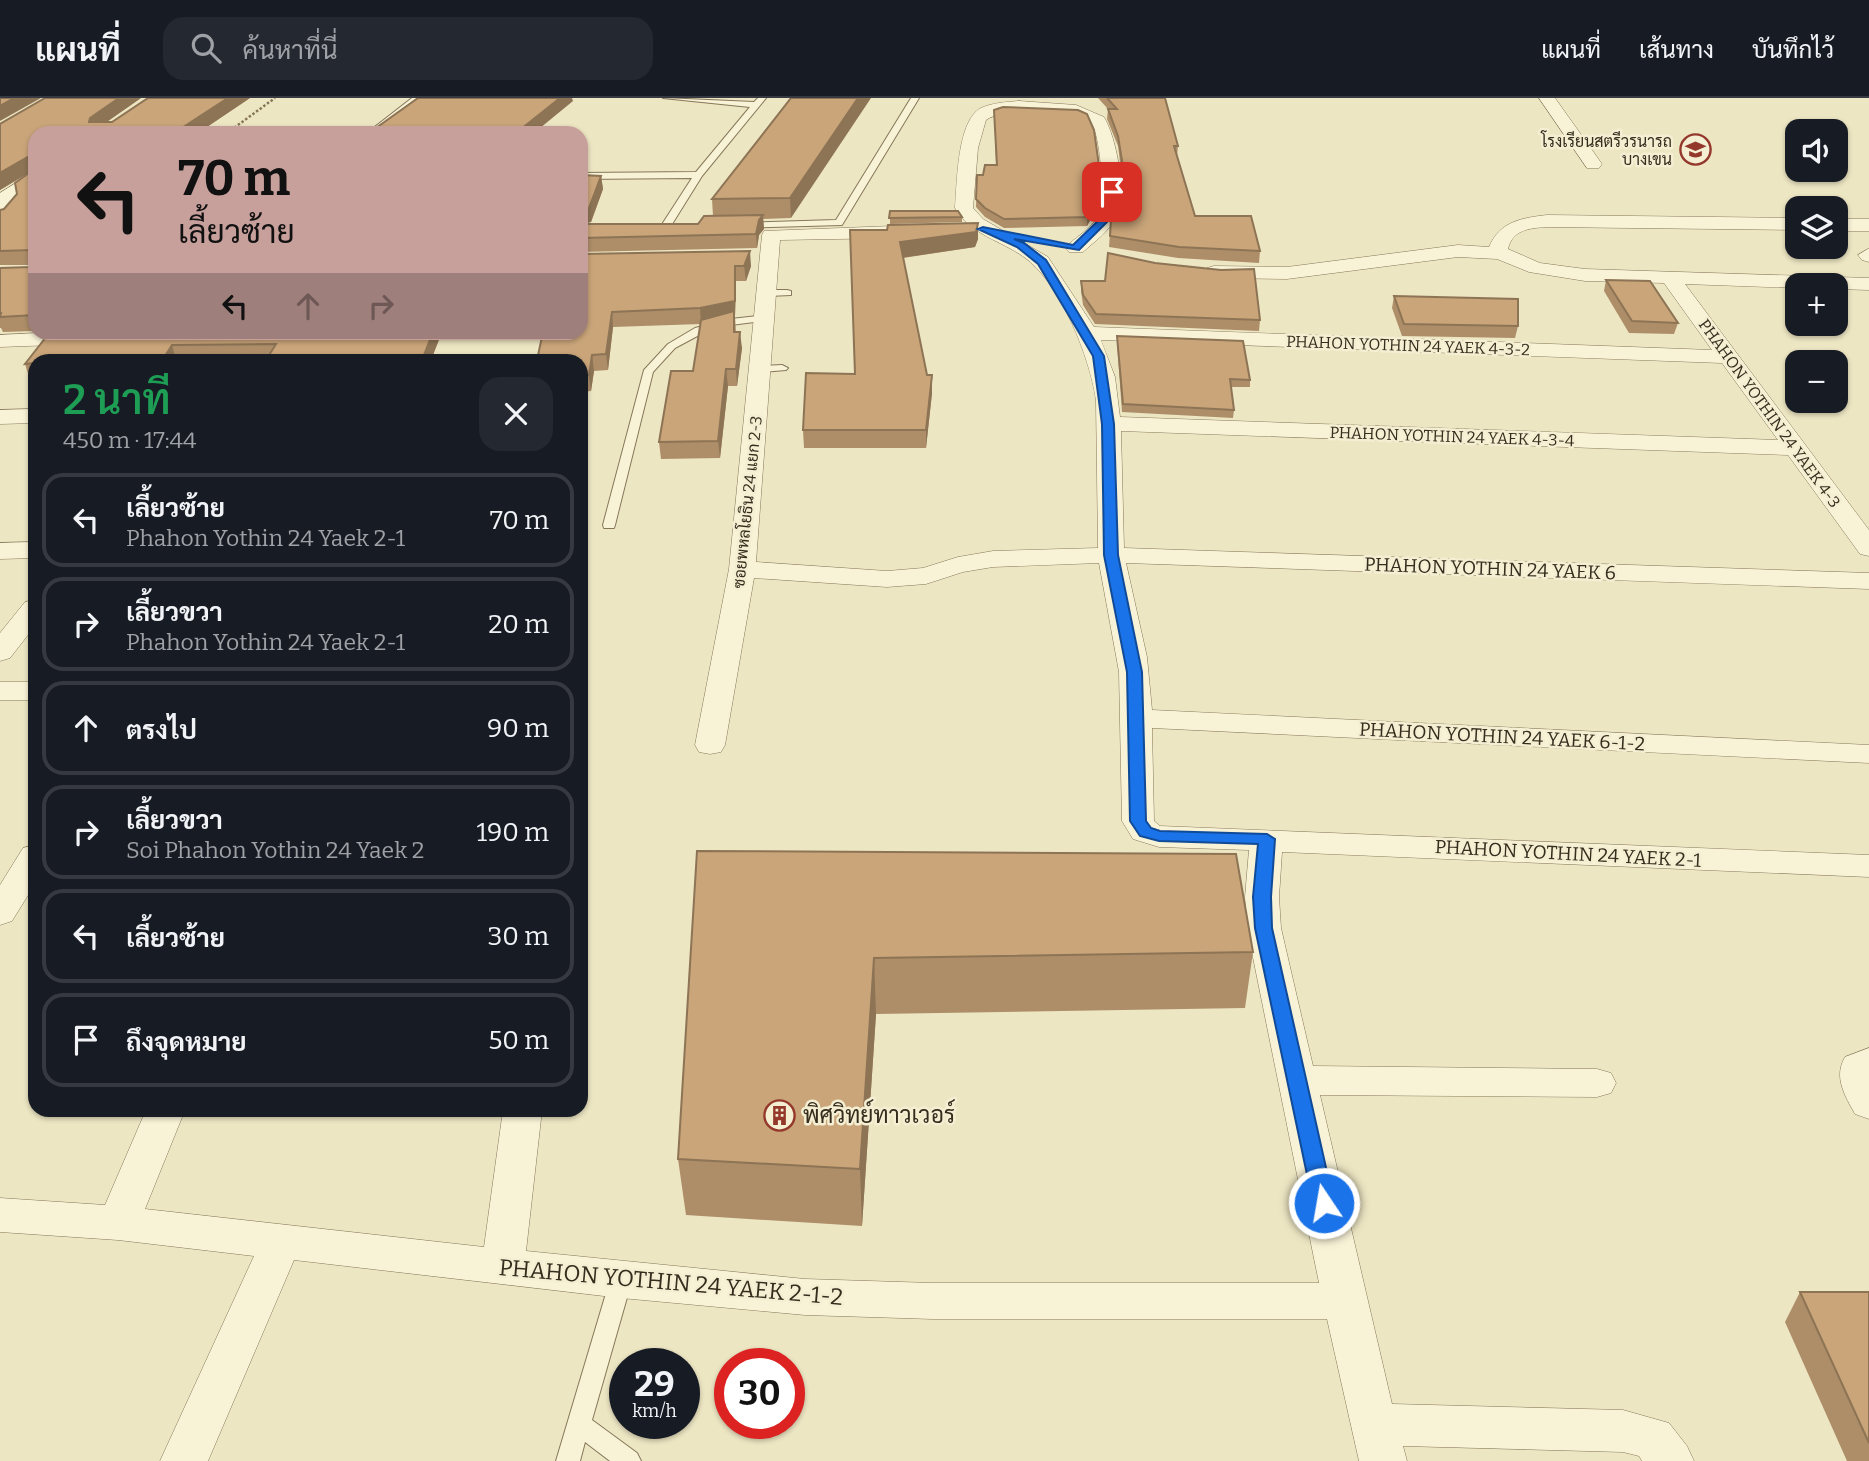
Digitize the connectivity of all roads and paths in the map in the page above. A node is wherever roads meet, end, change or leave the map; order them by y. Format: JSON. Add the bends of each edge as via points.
{"nodes":[{"id":1,"x":275,"y":98,"type":"edge"},
{"id":2,"x":417,"y":98,"type":"edge"},
{"id":3,"x":667,"y":98,"type":"edge"},
{"id":4,"x":915,"y":98,"type":"edge"},
{"id":5,"x":1547,"y":98,"type":"edge"},
{"id":6,"x":759,"y":101,"type":"edge"},
{"id":7,"x":237,"y":126,"type":"edge"},
{"id":8,"x":380,"y":126,"type":"edge"},
{"id":9,"x":1593,"y":164,"type":"dead end"},
{"id":10,"x":698,"y":175,"type":"junction"},
{"id":11,"x":588,"y":176,"type":"edge"},
{"id":12,"x":28,"y":181,"type":"edge"},
{"id":13,"x":0,"y":218,"type":"edge"},
{"id":14,"x":1785,"y":224,"type":"edge"},
{"id":15,"x":1848,"y":225,"type":"edge"},
{"id":16,"x":1869,"y":225,"type":"edge"},
{"id":17,"x":731,"y":226,"type":"edge"},
{"id":18,"x":677,"y":228,"type":"edge"},
{"id":19,"x":650,"y":229,"type":"edge"},
{"id":20,"x":664,"y":229,"type":"junction"},
{"id":21,"x":983,"y":229,"type":"junction"},
{"id":22,"x":957,"y":230,"type":"edge"},
{"id":23,"x":917,"y":231,"type":"edge"},
{"id":24,"x":1062,"y":245,"type":"junction"},
{"id":25,"x":1098,"y":253,"type":"dead end"},
{"id":26,"x":1500,"y":253,"type":"junction"},
{"id":27,"x":744,"y":257,"type":"edge"},
{"id":28,"x":771,"y":257,"type":"junction"},
{"id":29,"x":1195,"y":270,"type":"edge"},
{"id":30,"x":1671,"y":279,"type":"junction"},
{"id":31,"x":1869,"y":284,"type":"edge"},
{"id":32,"x":774,"y":301,"type":"junction"},
{"id":33,"x":1087,"y":333,"type":"junction"},
{"id":34,"x":28,"y":340,"type":"edge"},
{"id":35,"x":0,"y":341,"type":"edge"},
{"id":36,"x":1729,"y":357,"type":"junction"},
{"id":37,"x":28,"y":416,"type":"edge"},
{"id":38,"x":0,"y":417,"type":"edge"},
{"id":39,"x":1108,"y":424,"type":"junction"},
{"id":40,"x":1796,"y":448,"type":"junction"},
{"id":41,"x":609,"y":524,"type":"dead end"},
{"id":42,"x":28,"y":548,"type":"edge"},
{"id":43,"x":1869,"y":548,"type":"edge"},
{"id":44,"x":0,"y":551,"type":"edge"},
{"id":45,"x":1111,"y":555,"type":"junction"},
{"id":46,"x":742,"y":569,"type":"junction"},
{"id":47,"x":1869,"y":581,"type":"edge"},
{"id":48,"x":28,"y":617,"type":"edge"},
{"id":49,"x":0,"y":652,"type":"edge"},
{"id":50,"x":0,"y":691,"type":"edge"},
{"id":51,"x":28,"y":691,"type":"edge"},
{"id":52,"x":1135,"y":718,"type":"junction"},
{"id":53,"x":710,"y":745,"type":"dead end"},
{"id":54,"x":1869,"y":754,"type":"edge"},
{"id":55,"x":1267,"y":839,"type":"junction"},
{"id":56,"x":1869,"y":866,"type":"edge"},
{"id":57,"x":28,"y":867,"type":"edge"},
{"id":58,"x":0,"y":913,"type":"edge"},
{"id":59,"x":1869,"y":1062,"type":"edge"},
{"id":60,"x":1297,"y":1080,"type":"junction"},
{"id":61,"x":1597,"y":1083,"type":"dead end"},
{"id":62,"x":1869,"y":1104,"type":"edge"},
{"id":63,"x":162,"y":1117,"type":"edge"},
{"id":64,"x":522,"y":1117,"type":"edge"},
{"id":65,"x":0,"y":1215,"type":"edge"},
{"id":66,"x":118,"y":1223,"type":"junction"},
{"id":67,"x":281,"y":1242,"type":"junction"},
{"id":68,"x":503,"y":1266,"type":"junction"},
{"id":69,"x":621,"y":1280,"type":"junction"},
{"id":70,"x":1345,"y":1301,"type":"junction"},
{"id":71,"x":580,"y":1425,"type":"junction"},
{"id":72,"x":1379,"y":1443,"type":"edge"},
{"id":73,"x":184,"y":1461,"type":"edge"},
{"id":74,"x":568,"y":1461,"type":"edge"},
{"id":75,"x":629,"y":1461,"type":"edge"},
{"id":76,"x":1671,"y":1461,"type":"edge"}],
"edges":[{"from":1,"to":7,"type":"path"},
{"from":2,"to":8,"type":"lane"},
{"from":3,"to":6,"type":"lane"},
{"from":4,"to":17,"type":"lane","via":[[839,223]]},
{"from":5,"to":9,"type":"street"},
{"from":6,"to":10,"type":"lane"},
{"from":10,"to":11,"type":"lane"},
{"from":10,"to":20,"type":"lane"},
{"from":12,"to":13,"type":"street","via":[[8,194],[10,206]]},
{"from":14,"to":26,"type":"street","via":[[1546,221],[1507,230]]},
{"from":15,"to":16,"type":"street"},
{"from":18,"to":20,"type":"lane"},
{"from":19,"to":20,"type":"lane"},
{"from":21,"to":22,"type":"street"},
{"from":21,"to":24,"type":"street"},
{"from":21,"to":24,"type":"street","via":[[964,208],[969,157],[981,114],[996,107],[1079,109],[1098,120],[1112,192],[1108,216]]},
{"from":21,"to":33,"type":"street","name":"PHAHON YOTHIN 24 YAEK 2-1","via":[[1021,245],[1042,262]]},
{"from":23,"to":28,"type":"street","via":[[771,235]]},
{"from":24,"to":25,"type":"street"},
{"from":26,"to":29,"type":"street","via":[[1458,251],[1287,272]]},
{"from":26,"to":30,"type":"street","via":[[1555,272]]},
{"from":27,"to":28,"type":"street"},
{"from":28,"to":32,"type":"street","name":"ซอยพหลโยธิน 24 แยก 2-3"},
{"from":30,"to":31,"type":"street"},
{"from":30,"to":36,"type":"street","name":"PHAHON YOTHIN 24 YAEK 4-3"},
{"from":32,"to":41,"type":"lane","via":[[737,320],[676,340],[659,355],[648,372]]},
{"from":32,"to":46,"type":"street","name":"ซอยพหลโยธิน 24 แยก 2-3","via":[[771,368]]},
{"from":33,"to":36,"type":"street","name":"PHAHON YOTHIN 24 YAEK 4-3-2"},
{"from":33,"to":39,"type":"street","name":"PHAHON YOTHIN 24 YAEK 2-1","via":[[1098,356]]},
{"from":34,"to":35,"type":"street"},
{"from":36,"to":40,"type":"street","name":"PHAHON YOTHIN 24 YAEK 4-3"},
{"from":37,"to":38,"type":"street"},
{"from":39,"to":40,"type":"street","name":"PHAHON YOTHIN 24 YAEK 4-3-4"},
{"from":39,"to":45,"type":"street","name":"PHAHON YOTHIN 24 YAEK 2-1"},
{"from":40,"to":43,"type":"street","name":"PHAHON YOTHIN 24 YAEK 4-3"},
{"from":42,"to":44,"type":"street"},
{"from":45,"to":46,"type":"street","name":"PHAHON YOTHIN 24 YAEK 6","via":[[993,559],[926,576],[887,579]]},
{"from":45,"to":47,"type":"street","name":"PHAHON YOTHIN 24 YAEK 6"},
{"from":45,"to":52,"type":"street","name":"PHAHON YOTHIN 24 YAEK 2-1","via":[[1134,672]]},
{"from":46,"to":53,"type":"street","name":"ซอยพหลโยธิน 24 แยก 2-3"},
{"from":48,"to":49,"type":"street"},
{"from":50,"to":51,"type":"street"},
{"from":52,"to":54,"type":"street","name":"PHAHON YOTHIN 24 YAEK 6-1-2"},
{"from":52,"to":55,"type":"street","name":"PHAHON YOTHIN 24 YAEK 2-1","via":[[1138,821],[1145,832]]},
{"from":55,"to":56,"type":"street","name":"PHAHON YOTHIN 24 YAEK 2-1"},
{"from":55,"to":60,"type":"street","via":[[1264,928]]},
{"from":57,"to":58,"type":"street"},
{"from":59,"to":62,"type":"street","via":[[1858,1067]]},
{"from":60,"to":61,"type":"street"},
{"from":60,"to":70,"type":"street"},
{"from":63,"to":66,"type":"street"},
{"from":64,"to":68,"type":"street"},
{"from":65,"to":66,"type":"street","name":"PHAHON YOTHIN 24 YAEK 2-1-2"},
{"from":66,"to":67,"type":"street","name":"PHAHON YOTHIN 24 YAEK 2-1-2"},
{"from":67,"to":68,"type":"street","name":"PHAHON YOTHIN 24 YAEK 2-1-2"},
{"from":67,"to":73,"type":"street"},
{"from":68,"to":69,"type":"street","name":"PHAHON YOTHIN 24 YAEK 2-1-2"},
{"from":69,"to":70,"type":"street","name":"PHAHON YOTHIN 24 YAEK 2-1-2","via":[[804,1297],[933,1301]]},
{"from":69,"to":71,"type":"lane"},
{"from":70,"to":72,"type":"street"},
{"from":71,"to":74,"type":"lane"},
{"from":71,"to":75,"type":"lane"},
{"from":72,"to":76,"type":"street","via":[[1623,1430],[1653,1438]]}]}
